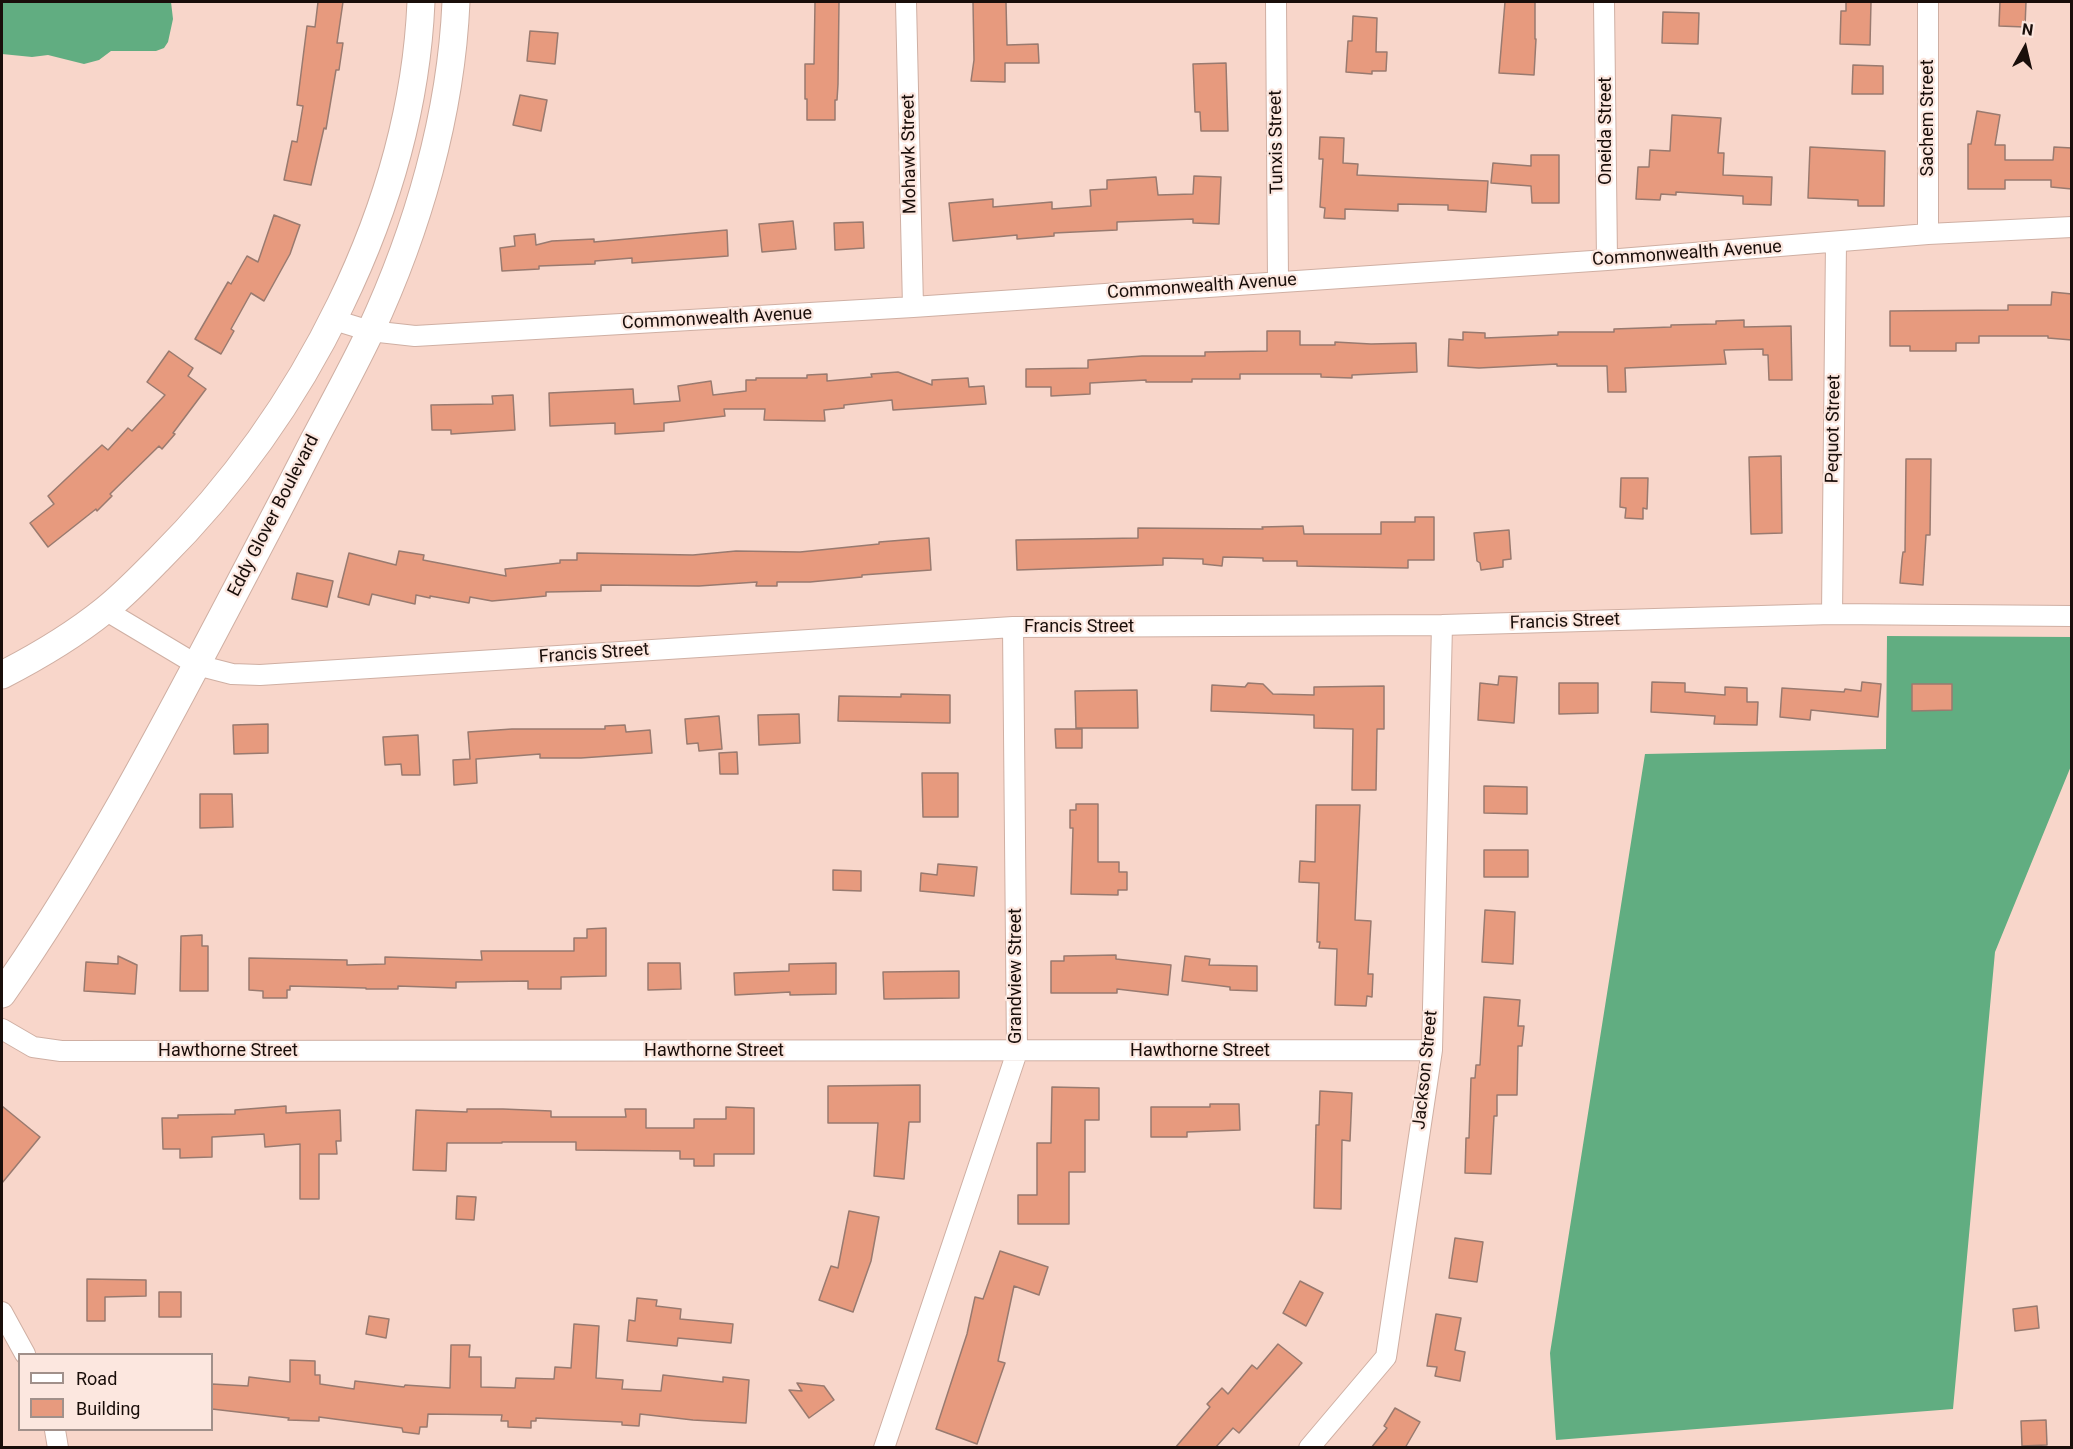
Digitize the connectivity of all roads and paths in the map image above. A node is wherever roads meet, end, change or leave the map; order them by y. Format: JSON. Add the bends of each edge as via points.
{"nodes":[{"id":1,"x":421,"y":2,"type":"edge"},
{"id":2,"x":456,"y":2,"type":"edge"},
{"id":3,"x":906,"y":2,"type":"edge"},
{"id":4,"x":1276,"y":2,"type":"edge"},
{"id":5,"x":1605,"y":2,"type":"edge"},
{"id":6,"x":1928,"y":2,"type":"edge"},
{"id":7,"x":2072,"y":227,"type":"edge"},
{"id":8,"x":1928,"y":234,"type":"junction"},
{"id":9,"x":1836,"y":243,"type":"junction"},
{"id":10,"x":1606,"y":260,"type":"junction"},
{"id":11,"x":1278,"y":282,"type":"junction"},
{"id":12,"x":913,"y":307,"type":"junction"},
{"id":13,"x":334,"y":320,"type":"junction"},
{"id":14,"x":370,"y":331,"type":"junction"},
{"id":15,"x":105,"y":610,"type":"junction"},
{"id":16,"x":1832,"y":615,"type":"junction"},
{"id":17,"x":2072,"y":616,"type":"edge"},
{"id":18,"x":1442,"y":626,"type":"junction"},
{"id":19,"x":1013,"y":627,"type":"junction"},
{"id":20,"x":196,"y":665,"type":"junction"},
{"id":21,"x":2,"y":675,"type":"edge"},
{"id":22,"x":2,"y":994,"type":"edge"},
{"id":23,"x":2,"y":1029,"type":"edge"},
{"id":24,"x":1432,"y":1050,"type":"junction"},
{"id":25,"x":1017,"y":1052,"type":"junction"},
{"id":26,"x":2,"y":1312,"type":"edge"},
{"id":27,"x":24,"y":1353,"type":"edge"},
{"id":28,"x":55,"y":1431,"type":"edge"},
{"id":29,"x":58,"y":1448,"type":"edge"},
{"id":30,"x":884,"y":1448,"type":"edge"},
{"id":31,"x":1309,"y":1448,"type":"edge"}],
"edges":[{"from":1,"to":13,"type":"street","via":[[410,95],[393,169],[377,220]]},
{"from":2,"to":14,"type":"street","name":"Eddy Glover Boulevard","via":[[453,49],[434,153],[410,233]]},
{"from":3,"to":12,"type":"street","name":"Mohawk Street"},
{"from":4,"to":11,"type":"street","name":"Tunxis Street"},
{"from":5,"to":10,"type":"street","name":"Oneida Street"},
{"from":6,"to":8,"type":"street","name":"Sachem Street"},
{"from":7,"to":8,"type":"street","name":"Commonwealth Avenue"},
{"from":8,"to":9,"type":"street","name":"Commonwealth Avenue"},
{"from":9,"to":10,"type":"street","name":"Commonwealth Avenue"},
{"from":9,"to":16,"type":"street","name":"Pequot Street"},
{"from":10,"to":11,"type":"street","name":"Commonwealth Avenue"},
{"from":11,"to":12,"type":"street","name":"Commonwealth Avenue"},
{"from":12,"to":14,"type":"street","name":"Commonwealth Avenue","via":[[415,336]]},
{"from":13,"to":14,"type":"street","name":"Commonwealth Avenue"},
{"from":13,"to":15,"type":"street","via":[[235,474],[188,530]]},
{"from":14,"to":20,"type":"street","name":"Eddy Glover Boulevard"},
{"from":15,"to":20,"type":"street","name":"Francis Street"},
{"from":15,"to":21,"type":"street"},
{"from":16,"to":17,"type":"street","name":"Francis Street"},
{"from":16,"to":18,"type":"street","name":"Francis Street"},
{"from":18,"to":19,"type":"street","name":"Francis Street"},
{"from":18,"to":24,"type":"street","name":"Jackson Street"},
{"from":19,"to":20,"type":"street","name":"Francis Street","via":[[260,675],[232,674]]},
{"from":19,"to":25,"type":"street","name":"Grandview Street"},
{"from":20,"to":22,"type":"street","name":"Eddy Glover Boulevard","via":[[107,827]]},
{"from":23,"to":25,"type":"street","name":"Hawthorne Street","via":[[33,1047],[61,1051]]},
{"from":24,"to":25,"type":"street","name":"Hawthorne Street"},
{"from":24,"to":31,"type":"street","name":"Jackson Street","via":[[1386,1357]]},
{"from":25,"to":30,"type":"street","name":"Grandview Street"},
{"from":26,"to":27,"type":"street"},
{"from":28,"to":29,"type":"street"}]}
